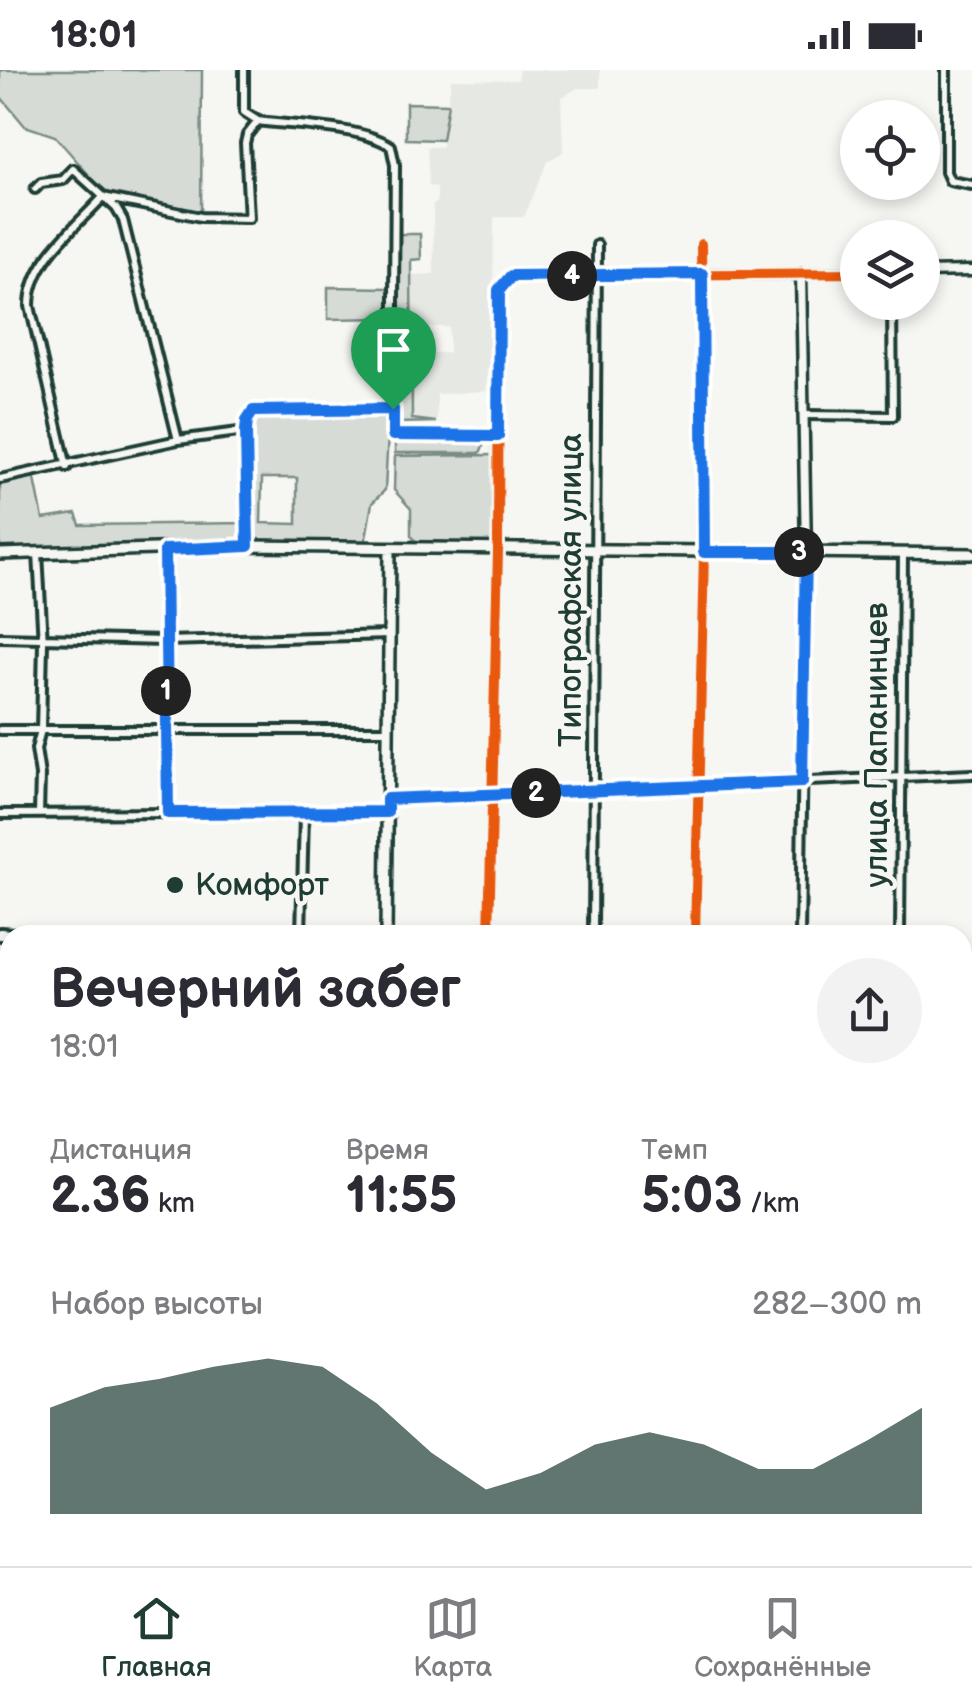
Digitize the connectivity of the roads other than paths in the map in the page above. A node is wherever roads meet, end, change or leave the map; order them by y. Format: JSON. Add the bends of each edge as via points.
{"nodes":[{"id":1,"x":244,"y":70,"type":"edge"},
{"id":2,"x":946,"y":70,"type":"edge"},
{"id":3,"x":258,"y":121,"type":"junction"},
{"id":4,"x":972,"y":184,"type":"edge"},
{"id":5,"x":35,"y":189,"type":"dead end"},
{"id":6,"x":102,"y":197,"type":"junction"},
{"id":7,"x":701,"y":244,"type":"dead end"},
{"id":8,"x":598,"y":246,"type":"dead end"},
{"id":9,"x":972,"y":271,"type":"edge"},
{"id":10,"x":840,"y":272,"type":"edge"},
{"id":11,"x":940,"y":272,"type":"edge"},
{"id":12,"x":801,"y":273,"type":"junction"},
{"id":13,"x":702,"y":274,"type":"junction"},
{"id":14,"x":597,"y":276,"type":"junction"},
{"id":15,"x":892,"y":320,"type":"edge"},
{"id":16,"x":393,"y":409,"type":"junction"},
{"id":17,"x":804,"y":414,"type":"junction"},
{"id":18,"x":246,"y":431,"type":"junction"},
{"id":19,"x":498,"y":436,"type":"junction"},
{"id":20,"x":178,"y":440,"type":"junction"},
{"id":21,"x":66,"y":467,"type":"junction"},
{"id":22,"x":0,"y":479,"type":"edge"},
{"id":23,"x":248,"y":546,"type":"junction"},
{"id":24,"x":165,"y":550,"type":"junction"},
{"id":25,"x":390,"y":550,"type":"junction"},
{"id":26,"x":498,"y":551,"type":"junction"},
{"id":27,"x":598,"y":551,"type":"junction"},
{"id":28,"x":704,"y":552,"type":"junction"},
{"id":29,"x":806,"y":552,"type":"junction"},
{"id":30,"x":38,"y":553,"type":"junction"},
{"id":31,"x":0,"y":554,"type":"edge"},
{"id":32,"x":972,"y":554,"type":"edge"},
{"id":33,"x":904,"y":555,"type":"junction"},
{"id":34,"x":41,"y":636,"type":"junction"},
{"id":35,"x":389,"y":636,"type":"junction"},
{"id":36,"x":0,"y":637,"type":"edge"},
{"id":37,"x":165,"y":641,"type":"junction"},
{"id":38,"x":167,"y":728,"type":"junction"},
{"id":39,"x":0,"y":730,"type":"edge"},
{"id":40,"x":40,"y":730,"type":"junction"},
{"id":41,"x":388,"y":730,"type":"junction"},
{"id":42,"x":972,"y":774,"type":"edge"},
{"id":43,"x":900,"y":776,"type":"junction"},
{"id":44,"x":802,"y":782,"type":"junction"},
{"id":45,"x":698,"y":788,"type":"junction"},
{"id":46,"x":595,"y":792,"type":"junction"},
{"id":47,"x":490,"y":794,"type":"junction"},
{"id":48,"x":387,"y":799,"type":"junction"},
{"id":49,"x":387,"y":812,"type":"junction"},
{"id":50,"x":168,"y":813,"type":"junction"},
{"id":51,"x":304,"y":813,"type":"junction"},
{"id":52,"x":0,"y":814,"type":"edge"},
{"id":53,"x":39,"y":814,"type":"junction"},
{"id":54,"x":300,"y":925,"type":"edge"},
{"id":55,"x":386,"y":925,"type":"edge"},
{"id":56,"x":490,"y":925,"type":"edge"},
{"id":57,"x":594,"y":925,"type":"edge"},
{"id":58,"x":695,"y":925,"type":"edge"},
{"id":59,"x":800,"y":925,"type":"edge"},
{"id":60,"x":900,"y":925,"type":"edge"}],
"edges":[{"from":1,"to":3,"type":"street","via":[[244,112]]},
{"from":2,"to":4,"type":"street","via":[[946,172],[950,181]]},
{"from":3,"to":6,"type":"street","via":[[245,143],[249,218],[201,217]]},
{"from":3,"to":16,"type":"street","via":[[361,134],[391,146]]},
{"from":5,"to":6,"type":"street","via":[[63,180],[73,169]]},
{"from":6,"to":20,"type":"street","via":[[116,208],[130,244]]},
{"from":6,"to":21,"type":"street","via":[[37,269],[30,286]]},
{"from":7,"to":13,"type":"street"},
{"from":8,"to":14,"type":"street","name":"Типографская улица"},
{"from":9,"to":11,"type":"street"},
{"from":10,"to":12,"type":"street"},
{"from":12,"to":13,"type":"street"},
{"from":12,"to":17,"type":"street"},
{"from":13,"to":14,"type":"street"},
{"from":13,"to":28,"type":"street"},
{"from":14,"to":19,"type":"street","via":[[511,276],[499,290]]},
{"from":14,"to":27,"type":"street","name":"Типографская улица"},
{"from":15,"to":17,"type":"street","via":[[893,416]]},
{"from":16,"to":18,"type":"street","via":[[253,411]]},
{"from":16,"to":19,"type":"street","via":[[393,435]]},
{"from":17,"to":29,"type":"street"},
{"from":18,"to":20,"type":"street"},
{"from":18,"to":23,"type":"street"},
{"from":19,"to":26,"type":"street"},
{"from":20,"to":21,"type":"street"},
{"from":21,"to":22,"type":"street"},
{"from":23,"to":24,"type":"main road"},
{"from":23,"to":25,"type":"main road"},
{"from":24,"to":30,"type":"main road"},
{"from":24,"to":37,"type":"street"},
{"from":25,"to":26,"type":"main road"},
{"from":25,"to":35,"type":"main road"},
{"from":26,"to":27,"type":"main road"},
{"from":26,"to":47,"type":"street"},
{"from":27,"to":28,"type":"main road"},
{"from":27,"to":46,"type":"street","name":"Типографская улица"},
{"from":28,"to":29,"type":"main road"},
{"from":28,"to":45,"type":"street"},
{"from":29,"to":33,"type":"main road"},
{"from":29,"to":44,"type":"street"},
{"from":30,"to":31,"type":"main road"},
{"from":30,"to":34,"type":"street"},
{"from":32,"to":33,"type":"main road"},
{"from":33,"to":43,"type":"street","name":"улица Папанинцев"},
{"from":34,"to":36,"type":"street"},
{"from":34,"to":37,"type":"street"},
{"from":34,"to":40,"type":"street"},
{"from":35,"to":37,"type":"street"},
{"from":35,"to":41,"type":"main road"},
{"from":37,"to":38,"type":"street"},
{"from":38,"to":40,"type":"street"},
{"from":38,"to":41,"type":"street"},
{"from":38,"to":50,"type":"street"},
{"from":39,"to":40,"type":"street"},
{"from":40,"to":53,"type":"street"},
{"from":41,"to":48,"type":"main road"},
{"from":42,"to":43,"type":"street"},
{"from":43,"to":44,"type":"street"},
{"from":43,"to":60,"type":"street","name":"улица Папанинцев"},
{"from":44,"to":45,"type":"street"},
{"from":44,"to":59,"type":"street"},
{"from":45,"to":46,"type":"street"},
{"from":45,"to":58,"type":"street"},
{"from":46,"to":47,"type":"street"},
{"from":46,"to":57,"type":"street","name":"Типографская улица"},
{"from":47,"to":48,"type":"street"},
{"from":47,"to":56,"type":"street"},
{"from":48,"to":49,"type":"main road"},
{"from":49,"to":51,"type":"street"},
{"from":49,"to":55,"type":"main road"},
{"from":50,"to":51,"type":"street"},
{"from":50,"to":53,"type":"street"},
{"from":51,"to":54,"type":"street"},
{"from":52,"to":53,"type":"street"}]}
